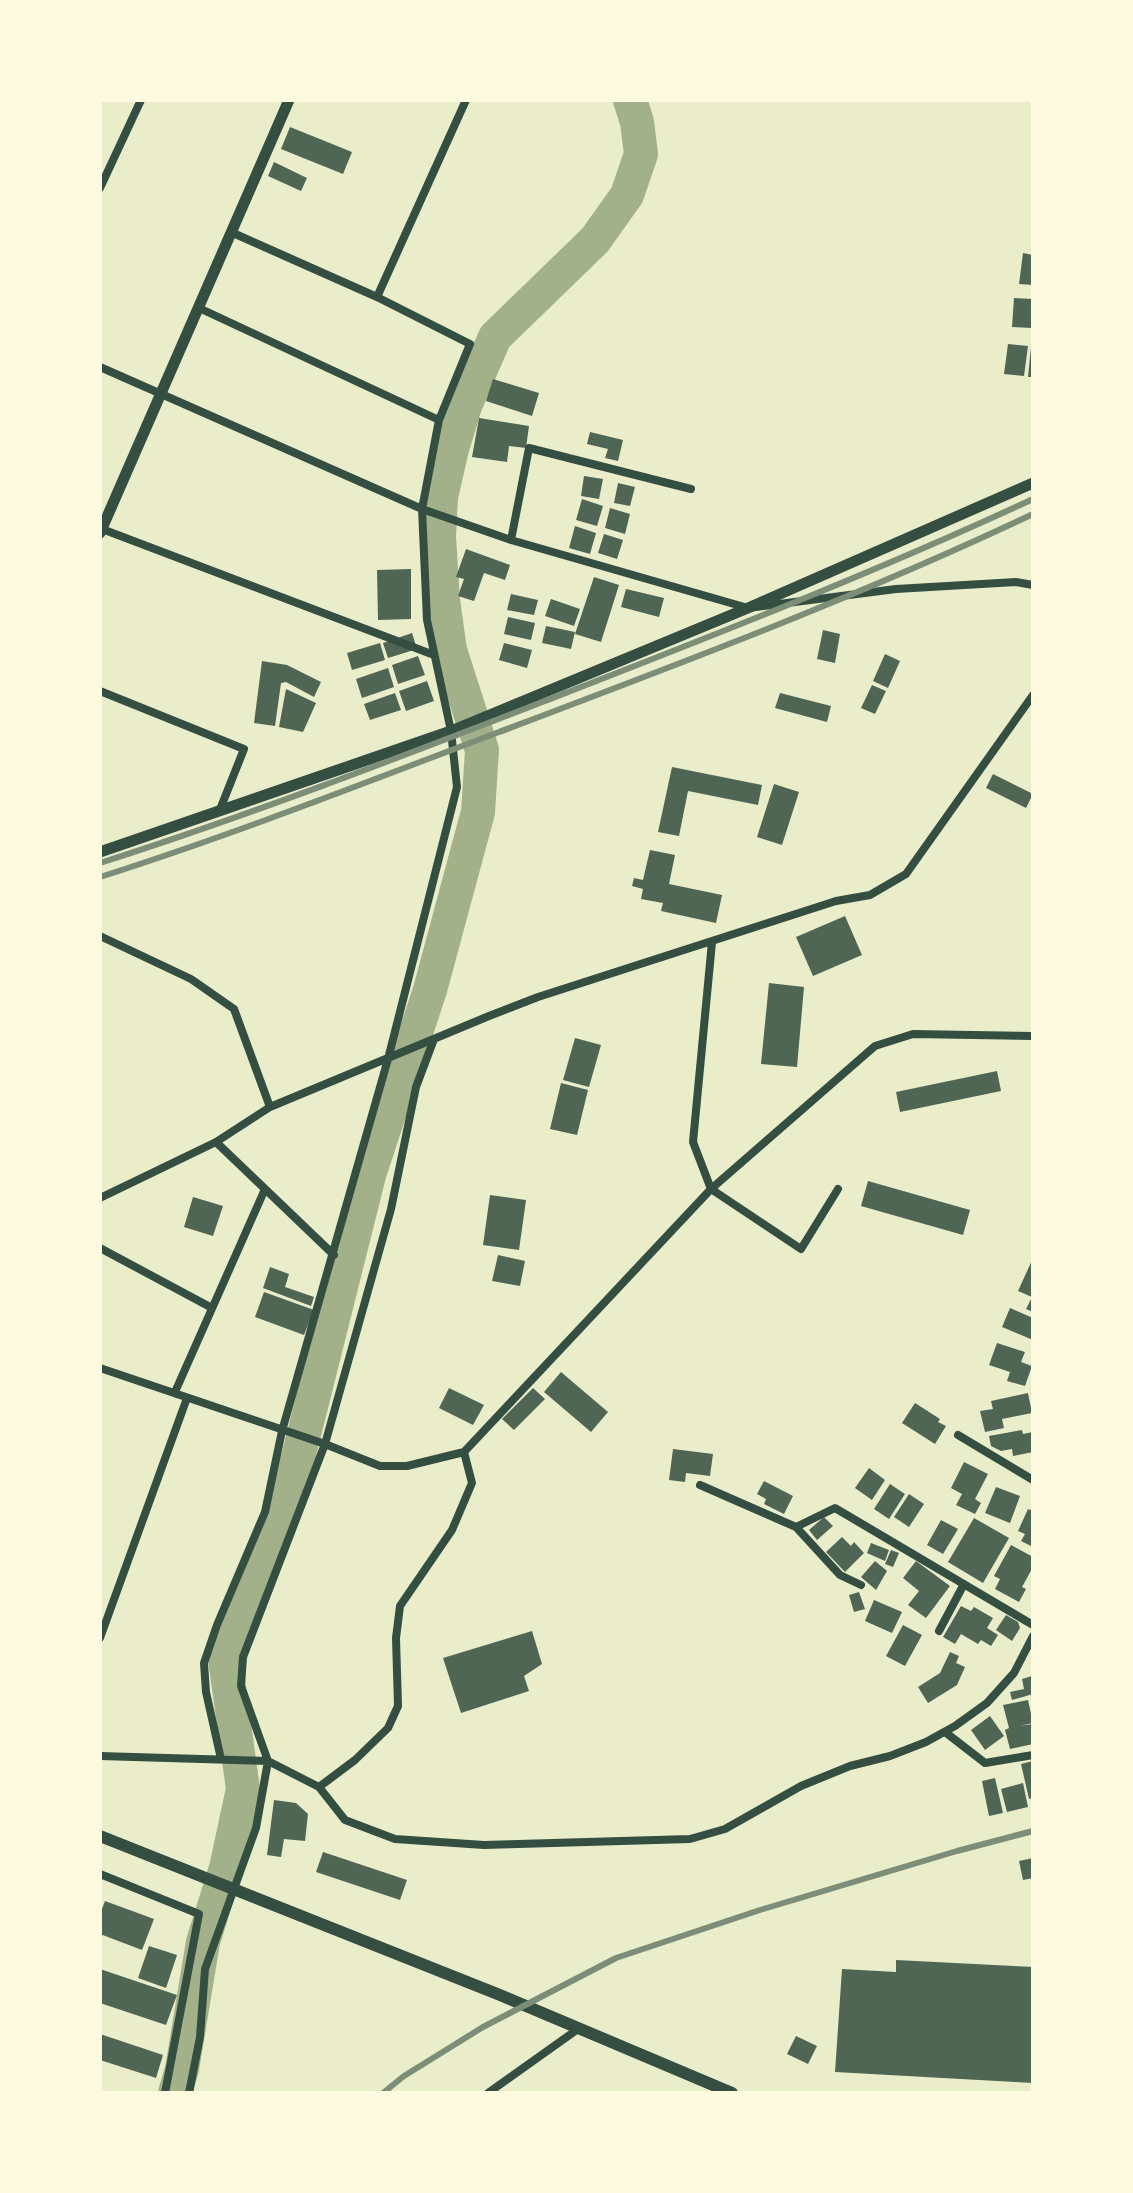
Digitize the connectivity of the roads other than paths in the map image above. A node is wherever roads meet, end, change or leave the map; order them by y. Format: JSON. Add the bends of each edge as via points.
{"nodes":[{"id":1,"x":141,"y":100,"type":"edge"},
{"id":2,"x":289,"y":100,"type":"edge"},
{"id":3,"x":466,"y":100,"type":"edge"},
{"id":4,"x":100,"y":188,"type":"edge"},
{"id":5,"x":233,"y":233,"type":"junction"},
{"id":6,"x":377,"y":297,"type":"junction"},
{"id":7,"x":199,"y":308,"type":"junction"},
{"id":8,"x":100,"y":367,"type":"edge"},
{"id":9,"x":163,"y":393,"type":"junction"},
{"id":10,"x":439,"y":420,"type":"junction"},
{"id":11,"x":1033,"y":483,"type":"edge"},
{"id":12,"x":691,"y":489,"type":"dead end"},
{"id":13,"x":422,"y":509,"type":"junction"},
{"id":14,"x":101,"y":530,"type":"edge"},
{"id":15,"x":511,"y":540,"type":"junction"},
{"id":16,"x":1033,"y":585,"type":"edge"},
{"id":17,"x":748,"y":608,"type":"junction"},
{"id":18,"x":434,"y":655,"type":"junction"},
{"id":19,"x":100,"y":691,"type":"edge"},
{"id":20,"x":1033,"y":695,"type":"edge"},
{"id":21,"x":451,"y":731,"type":"junction"},
{"id":22,"x":219,"y":812,"type":"junction"},
{"id":23,"x":100,"y":852,"type":"edge"},
{"id":24,"x":100,"y":936,"type":"edge"},
{"id":25,"x":712,"y":942,"type":"junction"},
{"id":26,"x":1033,"y":1036,"type":"edge"},
{"id":27,"x":434,"y":1039,"type":"junction"},
{"id":28,"x":388,"y":1059,"type":"junction"},
{"id":29,"x":270,"y":1107,"type":"junction"},
{"id":30,"x":216,"y":1142,"type":"junction"},
{"id":31,"x":265,"y":1189,"type":"junction"},
{"id":32,"x":711,"y":1189,"type":"junction"},
{"id":33,"x":838,"y":1189,"type":"dead end"},
{"id":34,"x":100,"y":1198,"type":"edge"},
{"id":35,"x":100,"y":1248,"type":"edge"},
{"id":36,"x":334,"y":1255,"type":"junction"},
{"id":37,"x":212,"y":1308,"type":"junction"},
{"id":38,"x":100,"y":1368,"type":"edge"},
{"id":39,"x":175,"y":1392,"type":"junction"},
{"id":40,"x":187,"y":1398,"type":"junction"},
{"id":41,"x":282,"y":1431,"type":"junction"},
{"id":42,"x":958,"y":1435,"type":"dead end"},
{"id":43,"x":325,"y":1444,"type":"junction"},
{"id":44,"x":464,"y":1452,"type":"junction"},
{"id":45,"x":1033,"y":1480,"type":"edge"},
{"id":46,"x":700,"y":1485,"type":"dead end"},
{"id":47,"x":796,"y":1527,"type":"junction"},
{"id":48,"x":964,"y":1584,"type":"junction"},
{"id":49,"x":861,"y":1585,"type":"dead end"},
{"id":50,"x":1033,"y":1625,"type":"edge"},
{"id":51,"x":939,"y":1631,"type":"dead end"},
{"id":52,"x":1033,"y":1636,"type":"edge"},
{"id":53,"x":100,"y":1638,"type":"edge"},
{"id":54,"x":945,"y":1732,"type":"junction"},
{"id":55,"x":1033,"y":1755,"type":"edge"},
{"id":56,"x":100,"y":1756,"type":"edge"},
{"id":57,"x":221,"y":1759,"type":"junction"},
{"id":58,"x":268,"y":1761,"type":"junction"},
{"id":59,"x":319,"y":1787,"type":"junction"},
{"id":60,"x":100,"y":1836,"type":"edge"},
{"id":61,"x":100,"y":1874,"type":"edge"},
{"id":62,"x":578,"y":2029,"type":"junction"},
{"id":63,"x":165,"y":2093,"type":"edge"},
{"id":64,"x":189,"y":2093,"type":"edge"},
{"id":65,"x":488,"y":2093,"type":"edge"},
{"id":66,"x":732,"y":2093,"type":"edge"}],
"edges":[{"from":1,"to":4,"type":"street"},
{"from":2,"to":5,"type":"street"},
{"from":3,"to":6,"type":"street"},
{"from":5,"to":6,"type":"street"},
{"from":5,"to":7,"type":"street"},
{"from":6,"to":10,"type":"street","via":[[470,344]]},
{"from":7,"to":9,"type":"street"},
{"from":7,"to":10,"type":"street"},
{"from":8,"to":9,"type":"street"},
{"from":9,"to":13,"type":"street"},
{"from":9,"to":14,"type":"street"},
{"from":10,"to":13,"type":"street"},
{"from":11,"to":17,"type":"street"},
{"from":12,"to":15,"type":"street","via":[[529,448]]},
{"from":13,"to":15,"type":"street"},
{"from":13,"to":18,"type":"street","via":[[427,620]]},
{"from":14,"to":18,"type":"street"},
{"from":15,"to":17,"type":"street"},
{"from":16,"to":17,"type":"street","via":[[896,589]]},
{"from":17,"to":21,"type":"street"},
{"from":18,"to":21,"type":"street"},
{"from":19,"to":22,"type":"street","via":[[244,749]]},
{"from":20,"to":25,"type":"street","via":[[906,874],[870,895]]},
{"from":21,"to":22,"type":"street"},
{"from":21,"to":28,"type":"street","via":[[457,787]]},
{"from":22,"to":23,"type":"street"},
{"from":24,"to":29,"type":"street","via":[[191,979],[234,1009]]},
{"from":25,"to":27,"type":"street","via":[[538,997]]},
{"from":25,"to":32,"type":"street","via":[[693,1142]]},
{"from":26,"to":32,"type":"street","via":[[913,1034],[875,1046]]},
{"from":27,"to":28,"type":"street"},
{"from":27,"to":43,"type":"street","via":[[416,1087],[391,1209]]},
{"from":28,"to":29,"type":"street"},
{"from":28,"to":36,"type":"street"},
{"from":29,"to":30,"type":"street"},
{"from":30,"to":31,"type":"street"},
{"from":30,"to":34,"type":"street"},
{"from":31,"to":36,"type":"street"},
{"from":31,"to":37,"type":"street"},
{"from":32,"to":33,"type":"street","via":[[801,1249]]},
{"from":32,"to":44,"type":"street"},
{"from":35,"to":37,"type":"street"},
{"from":36,"to":41,"type":"street"},
{"from":37,"to":39,"type":"street"},
{"from":38,"to":39,"type":"street"},
{"from":39,"to":40,"type":"street"},
{"from":40,"to":41,"type":"street"},
{"from":40,"to":53,"type":"street"},
{"from":41,"to":43,"type":"street"},
{"from":41,"to":57,"type":"street","via":[[265,1512],[204,1663]]},
{"from":42,"to":45,"type":"street"},
{"from":43,"to":44,"type":"street","via":[[380,1466],[407,1466]]},
{"from":43,"to":58,"type":"street","via":[[243,1657],[241,1686]]},
{"from":44,"to":59,"type":"street","via":[[472,1483],[452,1530],[400,1606],[398,1706],[388,1728]]},
{"from":46,"to":47,"type":"street"},
{"from":47,"to":48,"type":"street","via":[[835,1508]]},
{"from":47,"to":49,"type":"street","via":[[840,1575]]},
{"from":48,"to":50,"type":"street"},
{"from":48,"to":51,"type":"street"},
{"from":52,"to":54,"type":"street","via":[[1014,1673],[987,1703]]},
{"from":54,"to":55,"type":"street","via":[[985,1763]]},
{"from":54,"to":59,"type":"street","via":[[801,1786],[725,1829],[690,1839],[484,1845],[395,1839],[345,1820]]},
{"from":56,"to":57,"type":"street"},
{"from":57,"to":58,"type":"street"},
{"from":58,"to":59,"type":"street"},
{"from":58,"to":64,"type":"street","via":[[256,1828],[205,1969]]},
{"from":60,"to":62,"type":"main road"},
{"from":61,"to":63,"type":"street","via":[[199,1914]]},
{"from":62,"to":65,"type":"street"},
{"from":62,"to":66,"type":"main road"}]}
